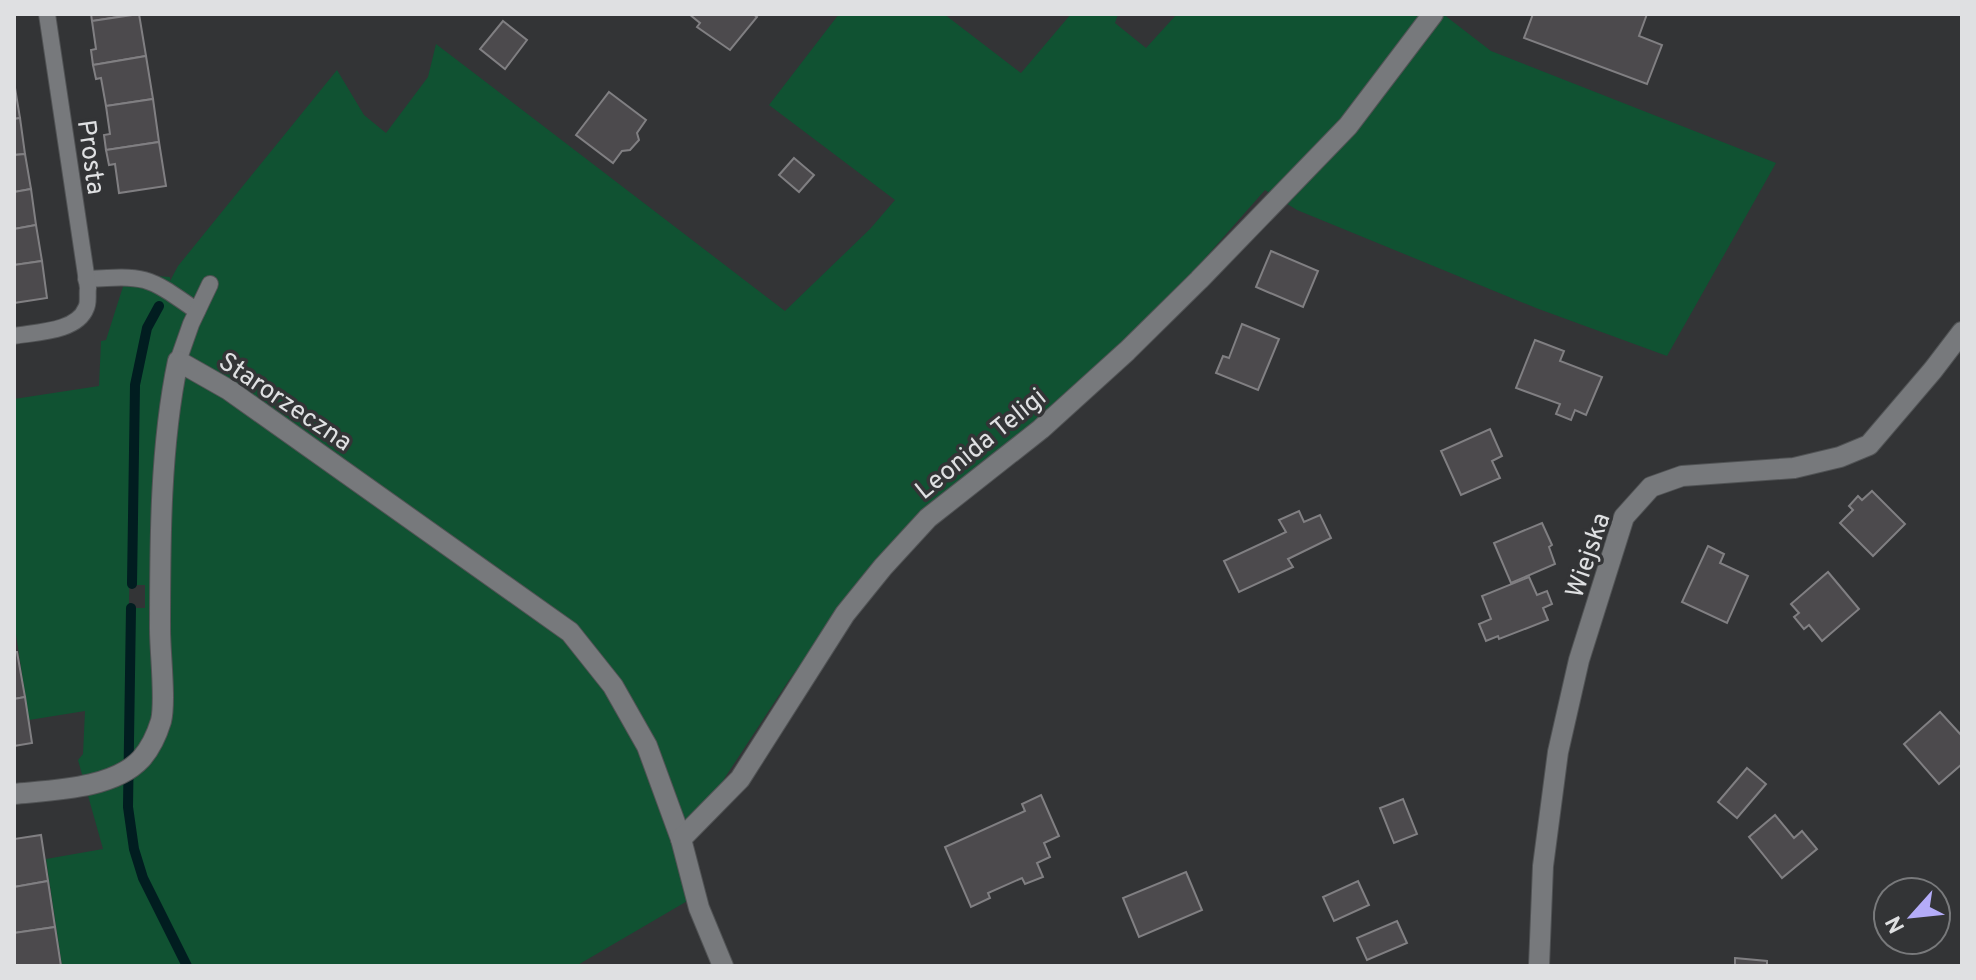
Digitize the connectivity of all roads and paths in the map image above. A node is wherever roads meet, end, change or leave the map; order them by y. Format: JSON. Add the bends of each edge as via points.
{"nodes":[{"id":1,"x":47,"y":14,"type":"edge"},
{"id":2,"x":1433,"y":14,"type":"edge"},
{"id":3,"x":86,"y":279,"type":"junction"},
{"id":4,"x":210,"y":284,"type":"dead end"},
{"id":5,"x":197,"y":311,"type":"junction"},
{"id":6,"x":1962,"y":332,"type":"edge"},
{"id":7,"x":14,"y":336,"type":"edge"},
{"id":8,"x":178,"y":361,"type":"junction"},
{"id":9,"x":14,"y":794,"type":"edge"},
{"id":10,"x":681,"y":839,"type":"junction"},
{"id":11,"x":723,"y":966,"type":"edge"},
{"id":12,"x":1539,"y":966,"type":"edge"}],
"edges":[{"from":1,"to":3,"type":"lane","name":"Prosta"},
{"from":2,"to":10,"type":"street","name":"Leonida Teligi","via":[[1348,126],[1199,280],[1041,429],[928,518],[883,567],[845,614],[740,779]]},
{"from":3,"to":5,"type":"lane","via":[[146,278]]},
{"from":3,"to":7,"type":"lane","name":"Prosta","via":[[87,307],[79,318]]},
{"from":4,"to":5,"type":"lane"},
{"from":5,"to":8,"type":"lane"},
{"from":6,"to":12,"type":"street","name":"Wiejska","via":[[1869,445],[1794,468],[1682,476],[1651,487],[1624,517],[1579,660],[1558,752],[1543,866]]},
{"from":8,"to":9,"type":"street","name":"Starorzeczna","via":[[163,499],[162,719],[140,760],[107,781]]},
{"from":8,"to":10,"type":"street","name":"Starorzeczna","via":[[229,390],[570,632],[613,686],[647,746]]},
{"from":10,"to":11,"type":"street","via":[[699,908]]}]}
